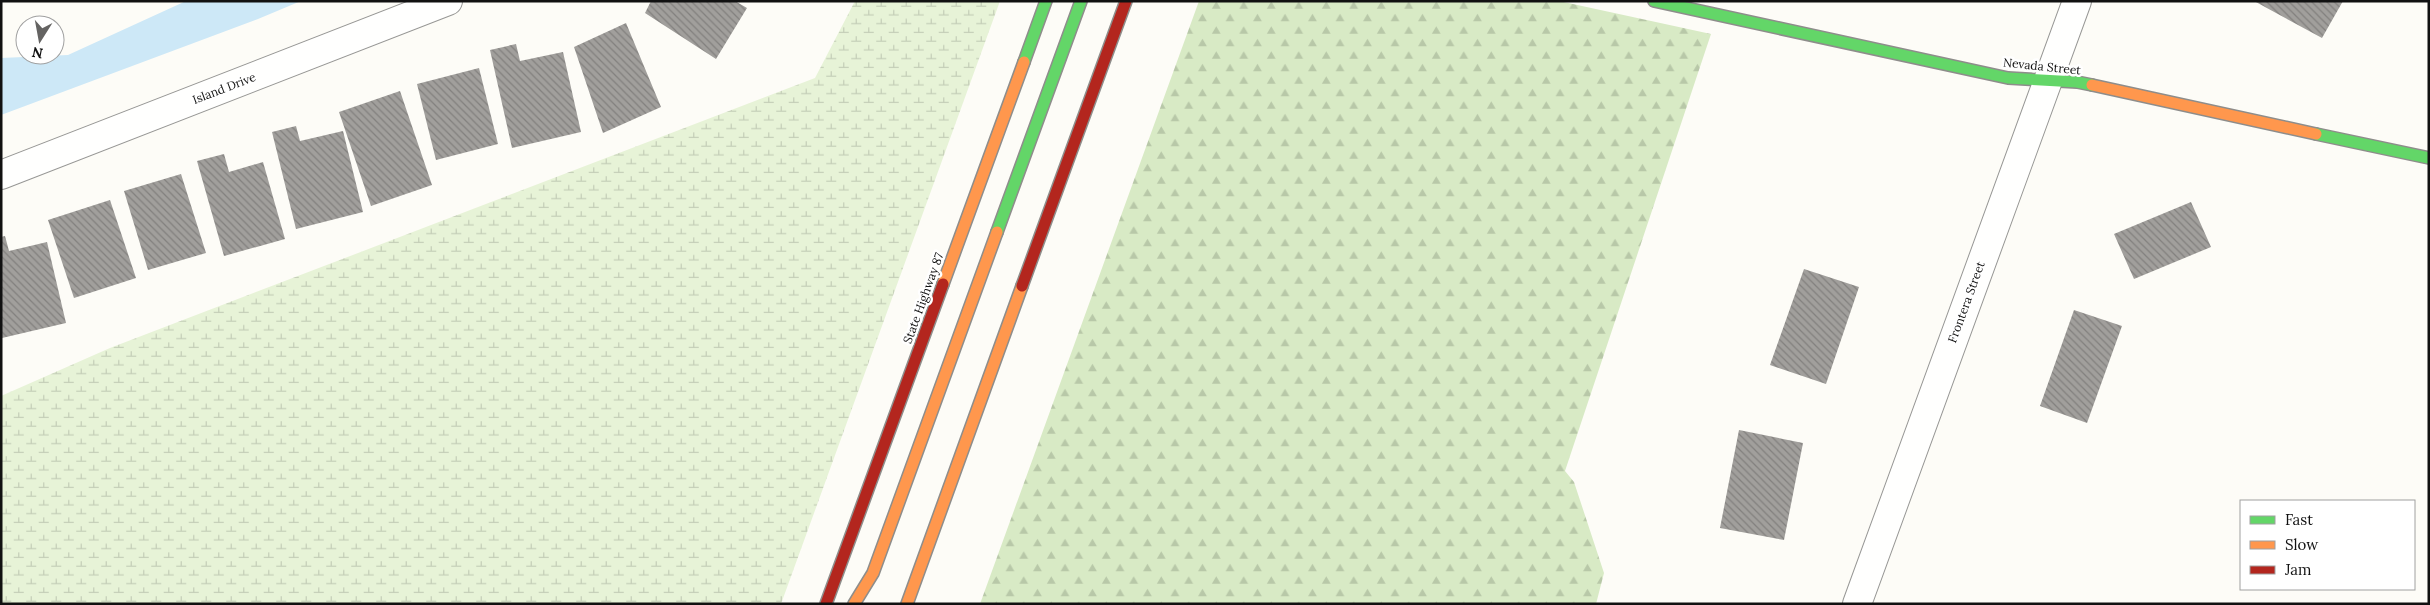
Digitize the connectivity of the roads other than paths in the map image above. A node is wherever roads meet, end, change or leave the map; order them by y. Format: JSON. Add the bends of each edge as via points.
{"nodes":[{"id":1,"x":448,"y":1,"type":"edge"},
{"id":2,"x":1046,"y":1,"type":"edge"},
{"id":3,"x":1082,"y":1,"type":"edge"},
{"id":4,"x":1126,"y":1,"type":"edge"},
{"id":5,"x":1654,"y":1,"type":"edge"},
{"id":6,"x":2077,"y":1,"type":"edge"},
{"id":7,"x":2047,"y":80,"type":"junction"},
{"id":8,"x":2429,"y":158,"type":"edge"},
{"id":9,"x":1,"y":175,"type":"edge"},
{"id":10,"x":826,"y":604,"type":"edge"},
{"id":11,"x":854,"y":604,"type":"edge"},
{"id":12,"x":907,"y":604,"type":"edge"},
{"id":13,"x":1857,"y":604,"type":"edge"}],
"edges":[{"from":1,"to":9,"type":"street","name":"Island Drive"},
{"from":2,"to":10,"type":"main road","name":"State Highway 87"},
{"from":3,"to":11,"type":"main road","via":[[873,573]]},
{"from":4,"to":12,"type":"main road"},
{"from":5,"to":7,"type":"main road","name":"Nevada Street","via":[[2008,78]]},
{"from":6,"to":7,"type":"street","name":"Frontera Street"},
{"from":7,"to":8,"type":"main road","name":"Nevada Street","via":[[2097,86]]},
{"from":7,"to":13,"type":"street","name":"Frontera Street"}]}
